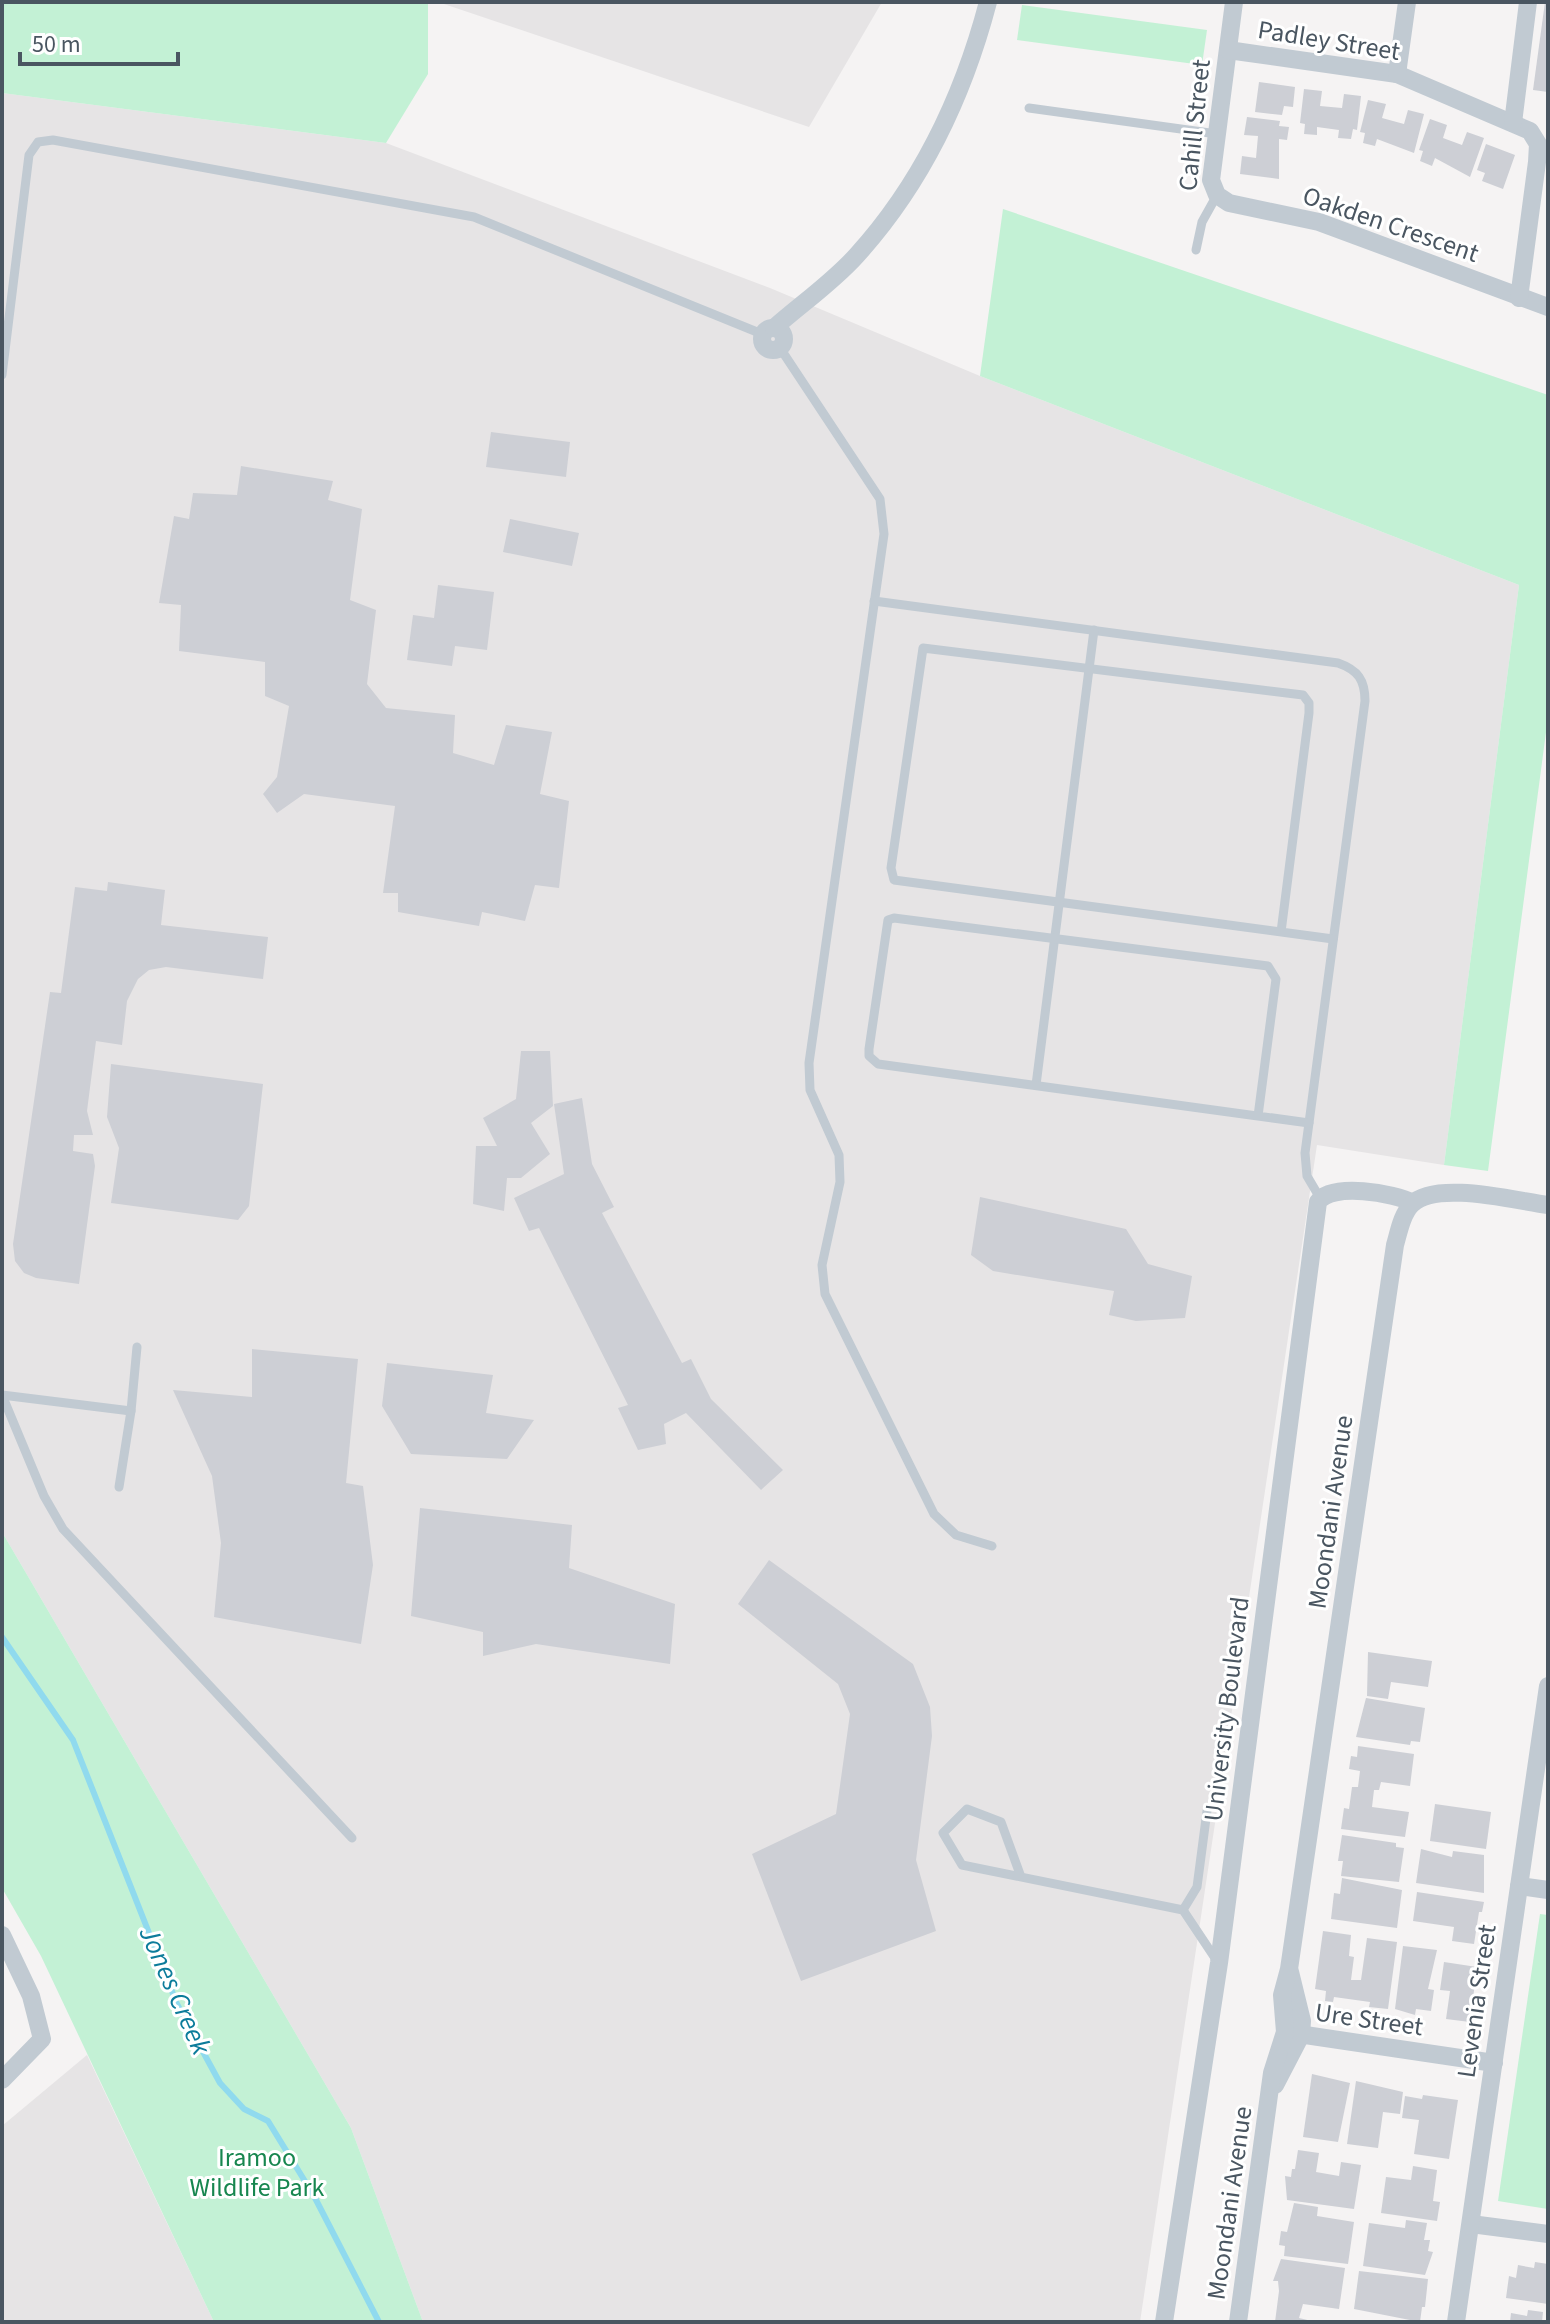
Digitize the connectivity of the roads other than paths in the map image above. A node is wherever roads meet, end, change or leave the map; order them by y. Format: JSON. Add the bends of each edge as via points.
{"nodes":[{"id":1,"x":988,"y":2,"type":"edge"},
{"id":2,"x":1234,"y":2,"type":"edge"},
{"id":3,"x":1407,"y":2,"type":"edge"},
{"id":4,"x":1528,"y":2,"type":"edge"},
{"id":5,"x":1228,"y":50,"type":"junction"},
{"id":6,"x":1397,"y":74,"type":"junction"},
{"id":7,"x":1029,"y":108,"type":"dead end"},
{"id":8,"x":1513,"y":123,"type":"junction"},
{"id":9,"x":1217,"y":134,"type":"junction"},
{"id":10,"x":1217,"y":195,"type":"junction"},
{"id":11,"x":1539,"y":229,"type":"edge"},
{"id":12,"x":1196,"y":250,"type":"dead end"},
{"id":13,"x":1519,"y":298,"type":"junction"},
{"id":14,"x":1548,"y":307,"type":"edge"},
{"id":15,"x":775,"y":336,"type":"junction"},
{"id":16,"x":2,"y":375,"type":"edge"},
{"id":17,"x":874,"y":601,"type":"junction"},
{"id":18,"x":1094,"y":630,"type":"junction"},
{"id":19,"x":1089,"y":666,"type":"junction"},
{"id":20,"x":1059,"y":903,"type":"junction"},
{"id":21,"x":1281,"y":932,"type":"junction"},
{"id":22,"x":1054,"y":938,"type":"junction"},
{"id":23,"x":1333,"y":939,"type":"junction"},
{"id":24,"x":1036,"y":1085,"type":"junction"},
{"id":25,"x":1258,"y":1116,"type":"junction"},
{"id":26,"x":1309,"y":1123,"type":"junction"},
{"id":27,"x":1320,"y":1198,"type":"junction"},
{"id":28,"x":1413,"y":1203,"type":"junction"},
{"id":29,"x":1548,"y":1205,"type":"edge"},
{"id":30,"x":137,"y":1347,"type":"dead end"},
{"id":31,"x":131,"y":1411,"type":"junction"},
{"id":32,"x":119,"y":1487,"type":"dead end"},
{"id":33,"x":992,"y":1546,"type":"dead end"},
{"id":34,"x":1548,"y":1686,"type":"edge"},
{"id":35,"x":1207,"y":1811,"type":"dead end"},
{"id":36,"x":352,"y":1838,"type":"dead end"},
{"id":37,"x":1021,"y":1877,"type":"junction"},
{"id":38,"x":1519,"y":1886,"type":"junction"},
{"id":39,"x":1548,"y":1890,"type":"edge"},
{"id":40,"x":1183,"y":1910,"type":"junction"},
{"id":41,"x":2,"y":1935,"type":"edge"},
{"id":42,"x":1219,"y":1963,"type":"junction"},
{"id":43,"x":1293,"y":2034,"type":"junction"},
{"id":44,"x":1494,"y":2063,"type":"junction"},
{"id":45,"x":2,"y":2080,"type":"edge"},
{"id":46,"x":1471,"y":2224,"type":"junction"},
{"id":47,"x":1548,"y":2234,"type":"edge"},
{"id":48,"x":1164,"y":2322,"type":"edge"},
{"id":49,"x":1238,"y":2322,"type":"edge"},
{"id":50,"x":1456,"y":2322,"type":"edge"}],
"edges":[{"from":1,"to":15,"type":"street","via":[[930,158],[855,257]]},
{"from":2,"to":5,"type":"street","name":"Cahill Street"},
{"from":3,"to":6,"type":"street"},
{"from":4,"to":8,"type":"street"},
{"from":5,"to":6,"type":"street","name":"Padley Street"},
{"from":5,"to":9,"type":"street","name":"Cahill Street"},
{"from":6,"to":8,"type":"street","name":"Padley Street"},
{"from":7,"to":9,"type":"lane"},
{"from":8,"to":11,"type":"street","name":"Padley Street","via":[[1530,131],[1538,144]]},
{"from":9,"to":10,"type":"street","name":"Cahill Street","via":[[1211,180]]},
{"from":10,"to":12,"type":"lane","name":"Cahill Street","via":[[1202,222]]},
{"from":10,"to":13,"type":"street","name":"Oakden Crescent","via":[[1229,203],[1319,222]]},
{"from":11,"to":13,"type":"street","name":"Padley Street"},
{"from":13,"to":14,"type":"street","name":"Oakden Crescent"},
{"from":15,"to":16,"type":"lane","via":[[474,217],[53,140],[38,142],[29,155]]},
{"from":15,"to":17,"type":"lane","via":[[880,499],[884,534]]},
{"from":17,"to":18,"type":"lane"},
{"from":17,"to":33,"type":"lane","via":[[809,1063],[810,1090],[839,1155],[840,1182],[822,1265],[825,1294],[934,1514],[956,1535]]},
{"from":18,"to":19,"type":"lane"},
{"from":18,"to":23,"type":"lane","via":[[1338,663],[1361,677],[1365,701]]},
{"from":19,"to":20,"type":"lane"},
{"from":19,"to":20,"type":"lane","via":[[923,648],[891,868],[900,883]]},
{"from":19,"to":21,"type":"lane","via":[[1282,690],[1306,698],[1309,713]]},
{"from":20,"to":21,"type":"lane"},
{"from":20,"to":22,"type":"lane"},
{"from":21,"to":23,"type":"lane"},
{"from":22,"to":24,"type":"lane"},
{"from":22,"to":24,"type":"lane","via":[[888,920],[869,1049],[878,1064]]},
{"from":22,"to":25,"type":"lane","via":[[1273,969]]},
{"from":23,"to":26,"type":"lane"},
{"from":24,"to":25,"type":"lane"},
{"from":25,"to":26,"type":"lane"},
{"from":26,"to":27,"type":"lane","via":[[1305,1168]]},
{"from":27,"to":28,"type":"street","via":[[1371,1191]]},
{"from":27,"to":42,"type":"street","name":"University Boulevard"},
{"from":28,"to":29,"type":"street","via":[[1425,1195],[1451,1192]]},
{"from":28,"to":43,"type":"street","name":"Moondani Avenue","via":[[1395,1245],[1282,1995]]},
{"from":30,"to":31,"type":"lane"},
{"from":31,"to":32,"type":"lane"},
{"from":31,"to":36,"type":"lane","via":[[2,1395],[63,1529]]},
{"from":34,"to":38,"type":"street","name":"Levenia Street"},
{"from":35,"to":40,"type":"lane","via":[[1197,1887]]},
{"from":37,"to":37,"type":"lane","via":[[962,1865],[943,1833],[967,1809],[1001,1822]]},
{"from":37,"to":40,"type":"lane"},
{"from":38,"to":39,"type":"street"},
{"from":38,"to":44,"type":"street","name":"Levenia Street"},
{"from":40,"to":42,"type":"lane"},
{"from":41,"to":45,"type":"street","via":[[31,1996],[42,2039]]},
{"from":42,"to":48,"type":"street","name":"University Boulevard"},
{"from":43,"to":44,"type":"street","name":"Ure Street"},
{"from":43,"to":49,"type":"street","name":"Moondani Avenue","via":[[1275,2058]]},
{"from":44,"to":46,"type":"street","name":"Levenia Street"},
{"from":46,"to":47,"type":"street"},
{"from":46,"to":50,"type":"street","name":"Levenia Street"}]}
